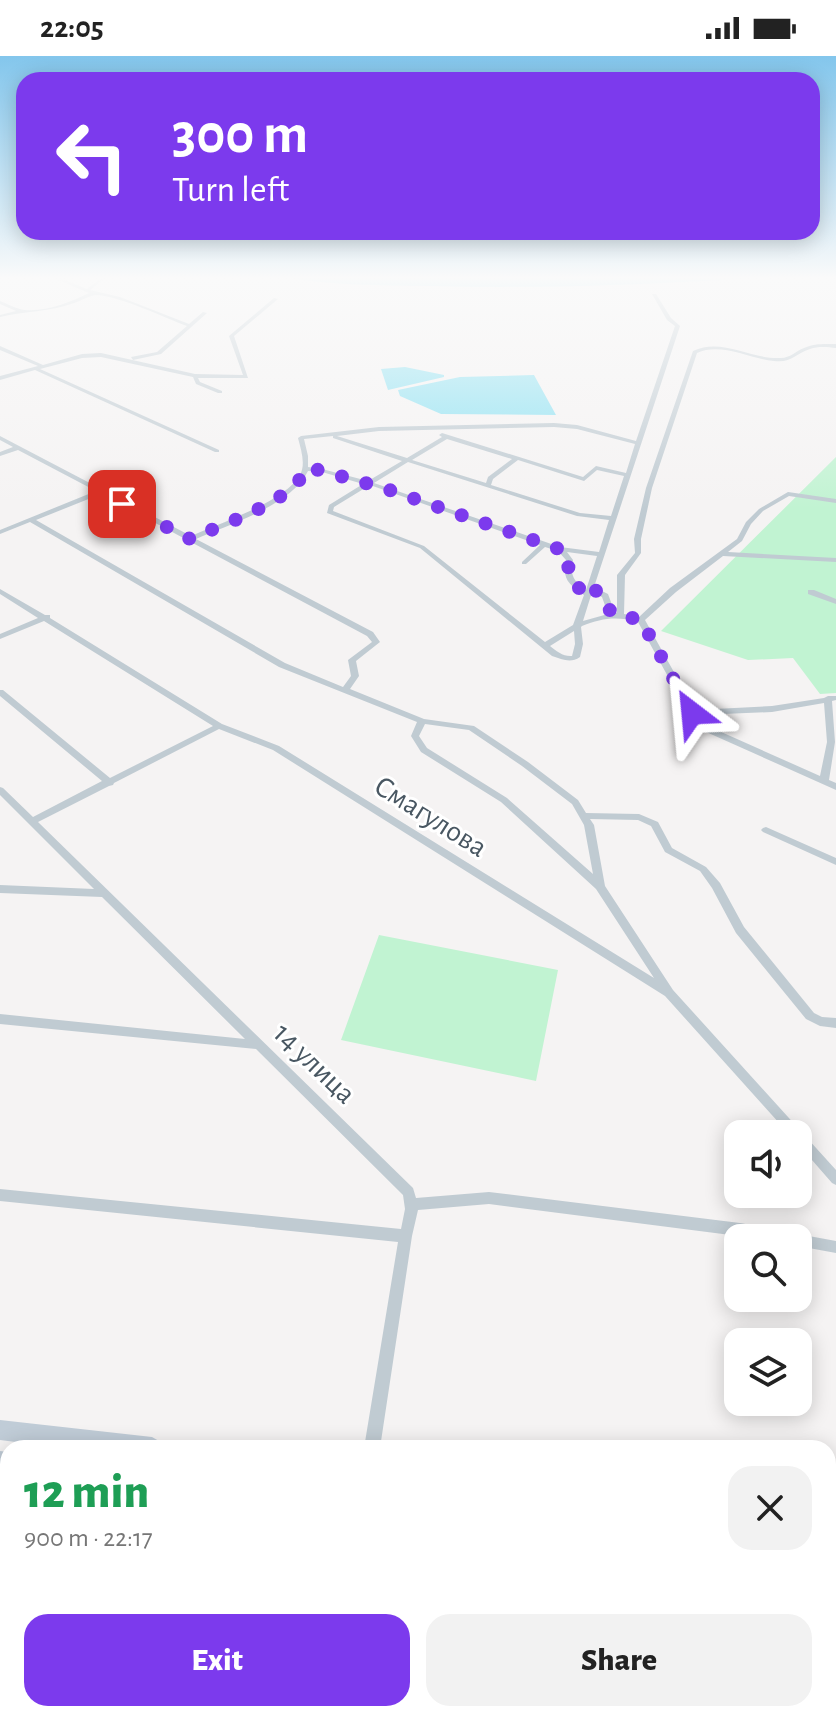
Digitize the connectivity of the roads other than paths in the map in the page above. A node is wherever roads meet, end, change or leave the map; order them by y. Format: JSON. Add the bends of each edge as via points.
{"nodes":[{"id":1,"x":14,"y":354,"type":"edge"},
{"id":2,"x":155,"y":354,"type":"edge"},
{"id":3,"x":237,"y":354,"type":"edge"},
{"id":4,"x":669,"y":354,"type":"edge"},
{"id":5,"x":694,"y":354,"type":"edge"},
{"id":6,"x":752,"y":354,"type":"edge"},
{"id":7,"x":799,"y":354,"type":"edge"},
{"id":8,"x":127,"y":359,"type":"junction"},
{"id":9,"x":43,"y":366,"type":"junction"},
{"id":10,"x":34,"y":368,"type":"junction"},
{"id":11,"x":195,"y":376,"type":"junction"},
{"id":12,"x":0,"y":378,"type":"edge"},
{"id":13,"x":220,"y":392,"type":"dead end"},
{"id":14,"x":421,"y":429,"type":"junction"},
{"id":15,"x":329,"y":435,"type":"junction"},
{"id":16,"x":446,"y":437,"type":"junction"},
{"id":17,"x":0,"y":438,"type":"edge"},
{"id":18,"x":639,"y":443,"type":"junction"},
{"id":19,"x":17,"y":448,"type":"junction"},
{"id":20,"x":217,"y":451,"type":"dead end"},
{"id":21,"x":0,"y":454,"type":"edge"},
{"id":22,"x":517,"y":458,"type":"junction"},
{"id":23,"x":405,"y":460,"type":"junction"},
{"id":24,"x":305,"y":469,"type":"junction"},
{"id":25,"x":628,"y":475,"type":"junction"},
{"id":26,"x":365,"y":483,"type":"junction"},
{"id":27,"x":488,"y":486,"type":"junction"},
{"id":28,"x":100,"y":492,"type":"junction"},
{"id":29,"x":836,"y":501,"type":"edge"},
{"id":30,"x":613,"y":518,"type":"junction"},
{"id":31,"x":31,"y":520,"type":"junction"},
{"id":32,"x":0,"y":532,"type":"edge"},
{"id":33,"x":190,"y":539,"type":"junction"},
{"id":34,"x":544,"y":544,"type":"junction"},
{"id":35,"x":559,"y":549,"type":"junction"},
{"id":36,"x":601,"y":554,"type":"junction"},
{"id":37,"x":722,"y":554,"type":"junction"},
{"id":38,"x":836,"y":560,"type":"edge"},
{"id":39,"x":524,"y":563,"type":"dead end"},
{"id":40,"x":0,"y":591,"type":"edge"},
{"id":41,"x":589,"y":591,"type":"junction"},
{"id":42,"x":811,"y":592,"type":"dead end"},
{"id":43,"x":836,"y":602,"type":"edge"},
{"id":44,"x":611,"y":613,"type":"junction"},
{"id":45,"x":621,"y":613,"type":"junction"},
{"id":46,"x":47,"y":617,"type":"junction"},
{"id":47,"x":641,"y":620,"type":"junction"},
{"id":48,"x":577,"y":626,"type":"junction"},
{"id":49,"x":0,"y":637,"type":"edge"},
{"id":50,"x":545,"y":646,"type":"junction"},
{"id":51,"x":345,"y":690,"type":"junction"},
{"id":52,"x":0,"y":692,"type":"edge"},
{"id":53,"x":832,"y":698,"type":"edge"},
{"id":54,"x":692,"y":713,"type":"junction"},
{"id":55,"x":422,"y":721,"type":"junction"},
{"id":56,"x":219,"y":726,"type":"junction"},
{"id":57,"x":824,"y":782,"type":"junction"},
{"id":58,"x":110,"y":783,"type":"junction"},
{"id":59,"x":836,"y":787,"type":"edge"},
{"id":60,"x":0,"y":790,"type":"edge"},
{"id":61,"x":585,"y":816,"type":"junction"},
{"id":62,"x":32,"y":821,"type":"junction"},
{"id":63,"x":766,"y":830,"type":"dead end"},
{"id":64,"x":836,"y":862,"type":"edge"},
{"id":65,"x":600,"y":886,"type":"junction"},
{"id":66,"x":0,"y":889,"type":"edge"},
{"id":67,"x":105,"y":893,"type":"junction"},
{"id":68,"x":669,"y":993,"type":"junction"},
{"id":69,"x":0,"y":1019,"type":"edge"},
{"id":70,"x":836,"y":1023,"type":"edge"},
{"id":71,"x":259,"y":1045,"type":"junction"},
{"id":72,"x":784,"y":1120,"type":"edge"},
{"id":73,"x":812,"y":1151,"type":"edge"},
{"id":74,"x":836,"y":1179,"type":"edge"},
{"id":75,"x":0,"y":1195,"type":"edge"},
{"id":76,"x":412,"y":1204,"type":"junction"},
{"id":77,"x":724,"y":1227,"type":"edge"},
{"id":78,"x":405,"y":1236,"type":"junction"},
{"id":79,"x":812,"y":1243,"type":"edge"},
{"id":80,"x":836,"y":1247,"type":"edge"},
{"id":81,"x":0,"y":1430,"type":"edge"},
{"id":82,"x":84,"y":1440,"type":"edge"},
{"id":83,"x":373,"y":1440,"type":"edge"}],
"edges":[{"from":1,"to":9,"type":"street"},
{"from":2,"to":8,"type":"street"},
{"from":3,"to":11,"type":"street","via":[[246,377]]},
{"from":4,"to":18,"type":"street"},
{"from":5,"to":45,"type":"street","via":[[652,480],[636,538],[638,553],[621,575]]},
{"from":6,"to":7,"type":"street","via":[[788,360]]},
{"from":8,"to":9,"type":"street","via":[[101,355]]},
{"from":8,"to":11,"type":"street"},
{"from":9,"to":10,"type":"street"},
{"from":10,"to":12,"type":"street"},
{"from":10,"to":20,"type":"street"},
{"from":11,"to":13,"type":"street","via":[[198,383]]},
{"from":14,"to":15,"type":"street"},
{"from":14,"to":16,"type":"street"},
{"from":14,"to":18,"type":"street","via":[[554,425]]},
{"from":15,"to":23,"type":"street"},
{"from":15,"to":24,"type":"street","via":[[301,438]]},
{"from":16,"to":22,"type":"street"},
{"from":16,"to":23,"type":"street"},
{"from":17,"to":19,"type":"street"},
{"from":18,"to":25,"type":"street"},
{"from":19,"to":21,"type":"street"},
{"from":19,"to":28,"type":"street"},
{"from":22,"to":25,"type":"street","via":[[584,479],[596,468]]},
{"from":22,"to":27,"type":"street","via":[[490,478]]},
{"from":23,"to":26,"type":"street"},
{"from":23,"to":27,"type":"street"},
{"from":24,"to":26,"type":"street"},
{"from":24,"to":33,"type":"street","via":[[277,499]]},
{"from":25,"to":30,"type":"street"},
{"from":26,"to":34,"type":"street"},
{"from":26,"to":50,"type":"street","via":[[329,512],[422,547]]},
{"from":27,"to":30,"type":"street","via":[[579,515]]},
{"from":28,"to":31,"type":"street"},
{"from":28,"to":33,"type":"street"},
{"from":29,"to":37,"type":"street","via":[[788,494],[761,510],[740,540]]},
{"from":30,"to":36,"type":"street"},
{"from":31,"to":32,"type":"street"},
{"from":31,"to":51,"type":"street","via":[[282,665]]},
{"from":33,"to":51,"type":"street","via":[[370,634],[376,642],[352,660],[355,676]]},
{"from":34,"to":35,"type":"street"},
{"from":34,"to":39,"type":"street"},
{"from":35,"to":36,"type":"street"},
{"from":35,"to":41,"type":"street","via":[[570,560],[571,582]]},
{"from":36,"to":41,"type":"street"},
{"from":37,"to":38,"type":"street"},
{"from":37,"to":47,"type":"street"},
{"from":40,"to":46,"type":"street","name":"Смагулова"},
{"from":41,"to":44,"type":"street","via":[[605,596]]},
{"from":41,"to":48,"type":"street"},
{"from":42,"to":43,"type":"street"},
{"from":44,"to":45,"type":"street"},
{"from":44,"to":48,"type":"street"},
{"from":45,"to":47,"type":"street"},
{"from":46,"to":49,"type":"street"},
{"from":46,"to":56,"type":"street","name":"Смагулова"},
{"from":47,"to":54,"type":"street"},
{"from":48,"to":50,"type":"street"},
{"from":48,"to":50,"type":"street","via":[[576,657],[560,656]]},
{"from":51,"to":55,"type":"street"},
{"from":52,"to":58,"type":"street"},
{"from":53,"to":54,"type":"street","via":[[772,709]]},
{"from":53,"to":57,"type":"street"},
{"from":54,"to":57,"type":"street","via":[[707,729]]},
{"from":55,"to":61,"type":"street","via":[[471,728],[575,802]]},
{"from":55,"to":65,"type":"street","via":[[415,736],[424,750],[504,800]]},
{"from":56,"to":58,"type":"street"},
{"from":56,"to":68,"type":"street","name":"Смагулова","via":[[276,748]]},
{"from":57,"to":59,"type":"street"},
{"from":58,"to":62,"type":"street"},
{"from":60,"to":62,"type":"street","name":"14 улица"},
{"from":61,"to":65,"type":"street"},
{"from":61,"to":70,"type":"street","via":[[639,817],[655,824],[668,850],[703,869],[740,930],[810,1016]]},
{"from":62,"to":67,"type":"street","name":"14 улица"},
{"from":63,"to":64,"type":"street"},
{"from":65,"to":68,"type":"street"},
{"from":66,"to":67,"type":"street"},
{"from":67,"to":71,"type":"street","name":"14 улица"},
{"from":68,"to":72,"type":"street","name":"Смагулова"},
{"from":69,"to":71,"type":"street"},
{"from":71,"to":76,"type":"street","name":"14 улица","via":[[401,1183]]},
{"from":73,"to":74,"type":"street","name":"Смагулова"},
{"from":75,"to":78,"type":"street"},
{"from":76,"to":77,"type":"street","via":[[489,1198]]},
{"from":76,"to":78,"type":"street"},
{"from":78,"to":83,"type":"street"},
{"from":79,"to":80,"type":"street"},
{"from":81,"to":82,"type":"main road"}]}
